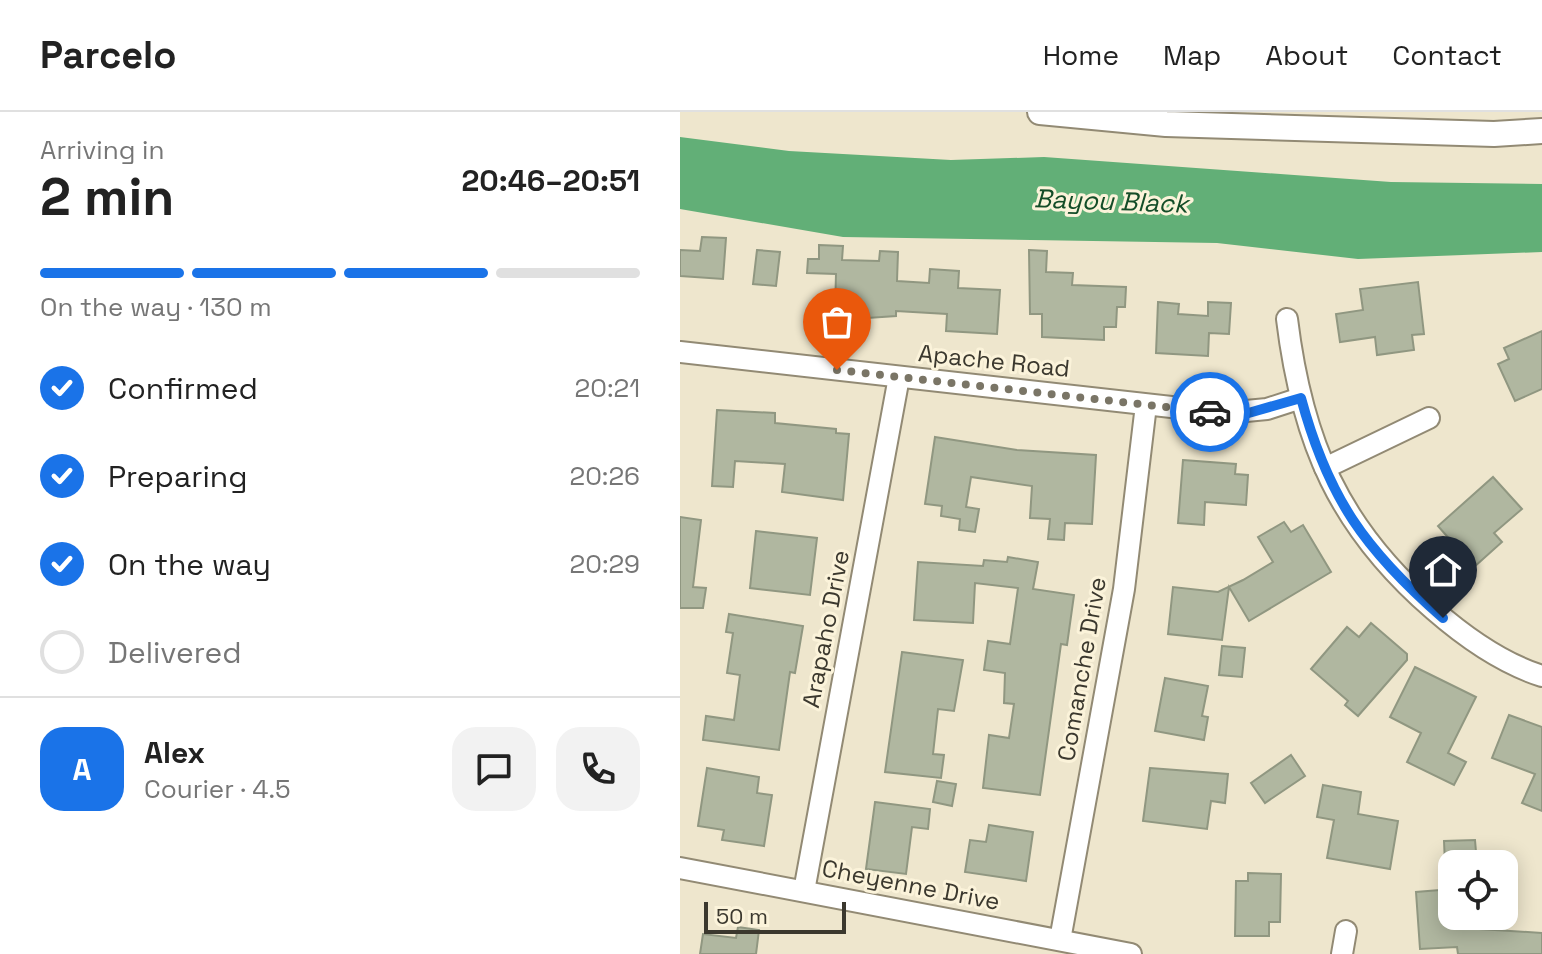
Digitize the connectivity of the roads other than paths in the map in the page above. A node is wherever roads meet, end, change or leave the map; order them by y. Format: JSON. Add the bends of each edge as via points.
{"nodes":[{"id":1,"x":1040,"y":112,"type":"edge"},
{"id":2,"x":1276,"y":120,"type":"edge"},
{"id":3,"x":1542,"y":131,"type":"edge"},
{"id":4,"x":1287,"y":319,"type":"dead end"},
{"id":5,"x":680,"y":352,"type":"edge"},
{"id":6,"x":899,"y":377,"type":"junction"},
{"id":7,"x":1301,"y":398,"type":"junction"},
{"id":8,"x":1146,"y":405,"type":"junction"},
{"id":9,"x":1429,"y":418,"type":"dead end"},
{"id":10,"x":1325,"y":468,"type":"junction"},
{"id":11,"x":1542,"y":676,"type":"edge"},
{"id":12,"x":680,"y":868,"type":"edge"},
{"id":13,"x":804,"y":891,"type":"junction"},
{"id":14,"x":1346,"y":931,"type":"dead end"},
{"id":15,"x":1060,"y":940,"type":"junction"},
{"id":16,"x":1131,"y":954,"type":"edge"},
{"id":17,"x":1342,"y":954,"type":"edge"}],
"edges":[{"from":1,"to":2,"type":"main road","via":[[1166,124]]},
{"from":2,"to":3,"type":"main road","via":[[1494,134]]},
{"from":4,"to":7,"type":"street"},
{"from":5,"to":6,"type":"street","name":"Apache Road"},
{"from":6,"to":8,"type":"street","name":"Apache Road"},
{"from":6,"to":13,"type":"street","name":"Arapaho Drive"},
{"from":7,"to":8,"type":"street","name":"Apache Road","via":[[1245,414]]},
{"from":7,"to":10,"type":"street"},
{"from":8,"to":15,"type":"street","name":"Comanche Drive","via":[[1124,589]]},
{"from":9,"to":10,"type":"street"},
{"from":10,"to":11,"type":"street","via":[[1353,522],[1406,586],[1485,650]]},
{"from":12,"to":13,"type":"street","name":"Cheyenne Drive"},
{"from":13,"to":15,"type":"street","name":"Cheyenne Drive"},
{"from":14,"to":17,"type":"street"},
{"from":15,"to":16,"type":"street","name":"Cheyenne Drive"}]}
